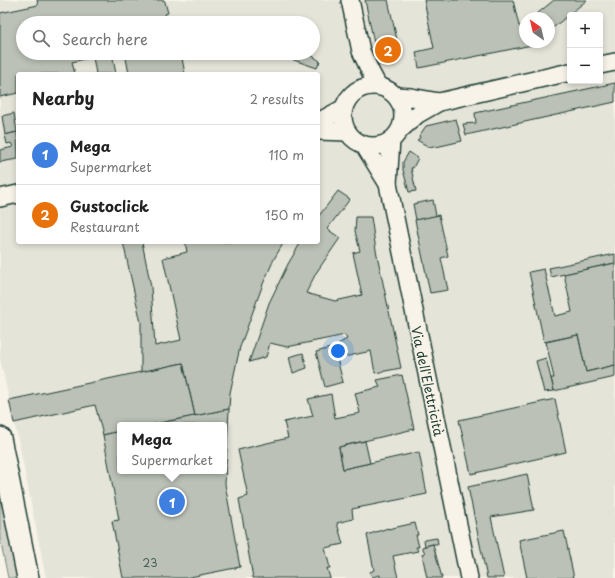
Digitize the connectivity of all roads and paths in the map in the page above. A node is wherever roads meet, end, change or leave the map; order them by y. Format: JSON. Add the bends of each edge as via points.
{"nodes":[{"id":1,"x":350,"y":0,"type":"edge"},
{"id":2,"x":615,"y":62,"type":"edge"},
{"id":3,"x":603,"y":64,"type":"edge"},
{"id":4,"x":567,"y":73,"type":"edge"},
{"id":5,"x":378,"y":86,"type":"junction"},
{"id":6,"x":396,"y":96,"type":"junction"},
{"id":7,"x":439,"y":102,"type":"junction"},
{"id":8,"x":344,"y":108,"type":"junction"},
{"id":9,"x":320,"y":121,"type":"edge"},
{"id":10,"x":320,"y":131,"type":"edge"},
{"id":11,"x":347,"y":132,"type":"junction"},
{"id":12,"x":396,"y":135,"type":"junction"},
{"id":13,"x":364,"y":144,"type":"junction"},
{"id":14,"x":388,"y":184,"type":"junction"},
{"id":15,"x":16,"y":194,"type":"edge"},
{"id":16,"x":0,"y":198,"type":"edge"},
{"id":17,"x":0,"y":438,"type":"edge"},
{"id":18,"x":28,"y":578,"type":"edge"},
{"id":19,"x":468,"y":578,"type":"edge"}],
"edges":[{"from":1,"to":5,"type":"street","via":[[361,51]]},
{"from":2,"to":3,"type":"street"},
{"from":4,"to":7,"type":"street"},
{"from":5,"to":6,"type":"street"},
{"from":5,"to":8,"type":"street","via":[[366,86],[358,90],[350,96]]},
{"from":6,"to":7,"type":"street"},
{"from":6,"to":12,"type":"street","via":[[403,110],[403,120]]},
{"from":7,"to":12,"type":"street","via":[[418,114]]},
{"from":8,"to":9,"type":"street"},
{"from":8,"to":11,"type":"street"},
{"from":10,"to":11,"type":"street"},
{"from":11,"to":13,"type":"street","via":[[353,139]]},
{"from":12,"to":13,"type":"street","via":[[388,143],[379,146]]},
{"from":12,"to":14,"type":"street","name":"Via dell'Elettricità","via":[[389,150]]},
{"from":13,"to":14,"type":"street","name":"Via dell'Elettricità"},
{"from":14,"to":19,"type":"street","name":"Via dell'Elettricità"},
{"from":15,"to":16,"type":"street"},
{"from":17,"to":18,"type":"main road"}]}
